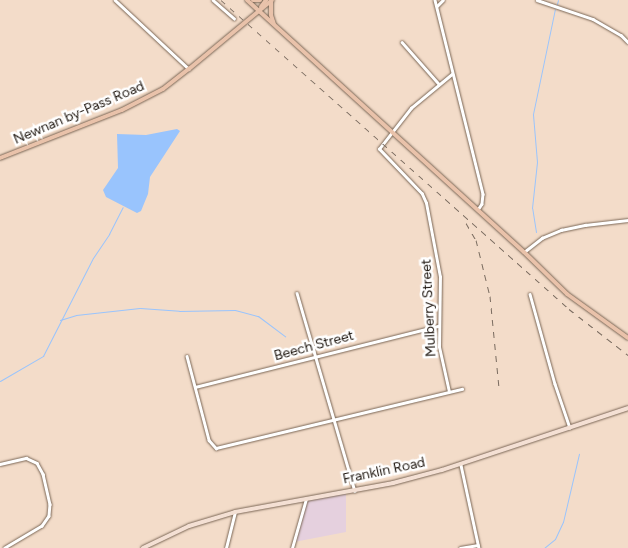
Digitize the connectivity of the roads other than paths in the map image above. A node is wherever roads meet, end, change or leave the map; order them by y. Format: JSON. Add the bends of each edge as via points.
{"nodes":[{"id":1,"x":115,"y":0,"type":"edge"},
{"id":2,"x":213,"y":0,"type":"edge"},
{"id":3,"x":247,"y":0,"type":"edge"},
{"id":4,"x":253,"y":0,"type":"edge"},
{"id":5,"x":260,"y":0,"type":"edge"},
{"id":6,"x":270,"y":0,"type":"edge"},
{"id":7,"x":434,"y":0,"type":"edge"},
{"id":8,"x":443,"y":0,"type":"edge"},
{"id":9,"x":537,"y":0,"type":"edge"},
{"id":10,"x":436,"y":7,"type":"junction"},
{"id":11,"x":259,"y":11,"type":"junction"},
{"id":12,"x":234,"y":18,"type":"dead end"},
{"id":13,"x":275,"y":26,"type":"junction"},
{"id":14,"x":402,"y":42,"type":"dead end"},
{"id":15,"x":628,"y":42,"type":"edge"},
{"id":16,"x":189,"y":69,"type":"junction"},
{"id":17,"x":452,"y":74,"type":"junction"},
{"id":18,"x":439,"y":84,"type":"junction"},
{"id":19,"x":392,"y":131,"type":"junction"},
{"id":20,"x":0,"y":158,"type":"edge"},
{"id":21,"x":478,"y":210,"type":"junction"},
{"id":22,"x":628,"y":220,"type":"edge"},
{"id":23,"x":524,"y":252,"type":"junction"},
{"id":24,"x":297,"y":293,"type":"dead end"},
{"id":25,"x":530,"y":294,"type":"dead end"},
{"id":26,"x":438,"y":326,"type":"junction"},
{"id":27,"x":628,"y":338,"type":"edge"},
{"id":28,"x":187,"y":356,"type":"dead end"},
{"id":29,"x":315,"y":356,"type":"junction"},
{"id":30,"x":195,"y":387,"type":"junction"},
{"id":31,"x":462,"y":389,"type":"dead end"},
{"id":32,"x":448,"y":392,"type":"junction"},
{"id":33,"x":628,"y":408,"type":"edge"},
{"id":34,"x":334,"y":420,"type":"junction"},
{"id":35,"x":570,"y":428,"type":"junction"},
{"id":36,"x":0,"y":464,"type":"edge"},
{"id":37,"x":461,"y":465,"type":"junction"},
{"id":38,"x":355,"y":490,"type":"junction"},
{"id":39,"x":307,"y":498,"type":"junction"},
{"id":40,"x":235,"y":512,"type":"junction"},
{"id":41,"x":478,"y":547,"type":"edge"},
{"id":42,"x":5,"y":548,"type":"edge"},
{"id":43,"x":143,"y":548,"type":"edge"},
{"id":44,"x":226,"y":548,"type":"edge"},
{"id":45,"x":292,"y":548,"type":"edge"},
{"id":46,"x":460,"y":548,"type":"edge"}],
"edges":[{"from":1,"to":16,"type":"street"},
{"from":2,"to":12,"type":"street"},
{"from":3,"to":11,"type":"main road"},
{"from":4,"to":5,"type":"main road"},
{"from":6,"to":11,"type":"main road","name":"Newnan by-Pass Road"},
{"from":6,"to":13,"type":"main road"},
{"from":7,"to":10,"type":"street"},
{"from":8,"to":10,"type":"street"},
{"from":9,"to":15,"type":"street","via":[[593,19]]},
{"from":10,"to":17,"type":"street"},
{"from":11,"to":13,"type":"main road"},
{"from":11,"to":16,"type":"main road","name":"Newnan by-Pass Road"},
{"from":13,"to":19,"type":"main road"},
{"from":14,"to":18,"type":"street"},
{"from":16,"to":20,"type":"main road","name":"Newnan by-Pass Road","via":[[163,88],[122,110]]},
{"from":17,"to":18,"type":"street"},
{"from":17,"to":21,"type":"street","via":[[483,194]]},
{"from":18,"to":19,"type":"street"},
{"from":19,"to":21,"type":"main road"},
{"from":19,"to":26,"type":"street","name":"Mulberry Street","via":[[380,152],[416,187],[426,204],[440,277]]},
{"from":21,"to":23,"type":"main road"},
{"from":22,"to":23,"type":"street","via":[[560,230],[542,238]]},
{"from":23,"to":27,"type":"main road","via":[[567,294]]},
{"from":24,"to":29,"type":"street"},
{"from":25,"to":35,"type":"street"},
{"from":26,"to":29,"type":"street","name":"Beech Street"},
{"from":26,"to":32,"type":"street","name":"Mulberry Street"},
{"from":28,"to":30,"type":"street"},
{"from":29,"to":30,"type":"street","name":"Beech Street"},
{"from":29,"to":34,"type":"street"},
{"from":30,"to":34,"type":"street","via":[[210,444],[216,448]]},
{"from":31,"to":32,"type":"street"},
{"from":32,"to":34,"type":"street"},
{"from":33,"to":35,"type":"main road","name":"Franklin Road"},
{"from":34,"to":38,"type":"street"},
{"from":35,"to":37,"type":"main road","name":"Franklin Road"},
{"from":36,"to":42,"type":"street","via":[[26,458],[37,463],[50,504],[49,516],[42,526]]},
{"from":37,"to":38,"type":"main road","name":"Franklin Road"},
{"from":37,"to":41,"type":"street"},
{"from":38,"to":39,"type":"main road","name":"Franklin Road"},
{"from":39,"to":40,"type":"main road","name":"Franklin Road"},
{"from":39,"to":45,"type":"street"},
{"from":40,"to":43,"type":"main road","name":"Franklin Road","via":[[189,526]]},
{"from":40,"to":44,"type":"street"},
{"from":41,"to":46,"type":"street"}]}
